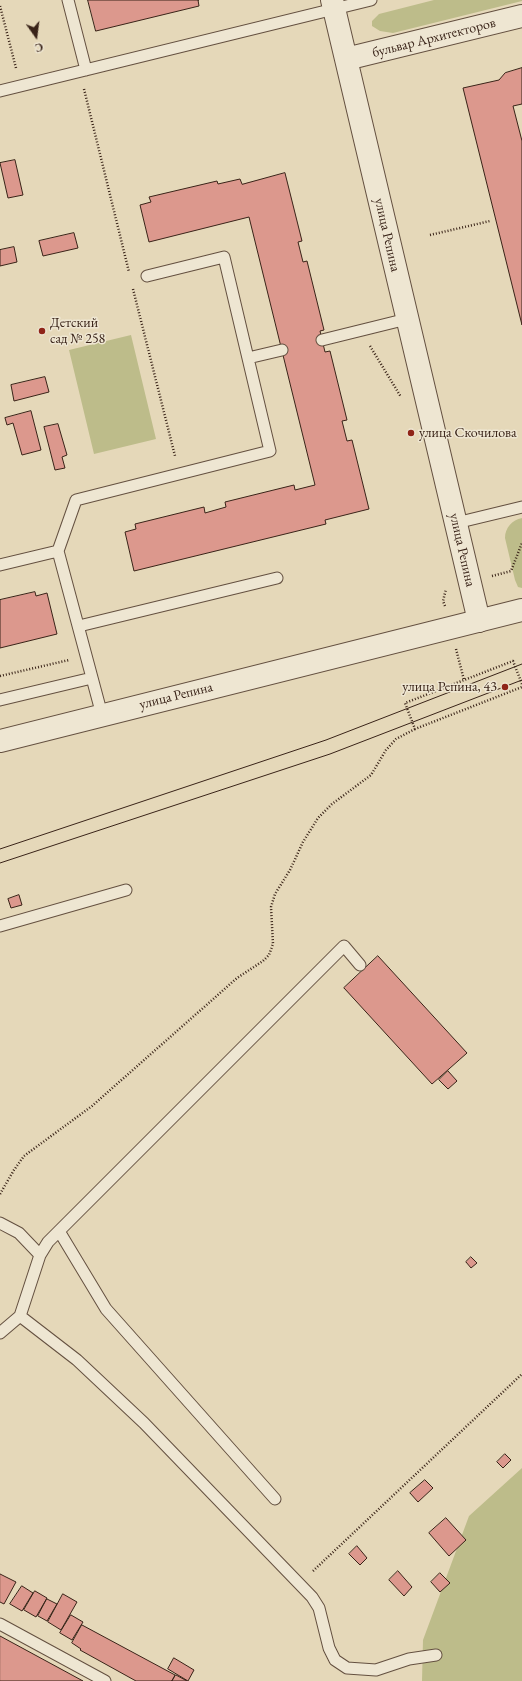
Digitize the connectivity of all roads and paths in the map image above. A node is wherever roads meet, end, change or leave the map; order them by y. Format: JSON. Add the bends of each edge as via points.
{"nodes":[{"id":1,"x":68,"y":0,"type":"edge"},
{"id":2,"x":371,"y":0,"type":"edge"},
{"id":3,"x":333,"y":5,"type":"edge"},
{"id":4,"x":0,"y":6,"type":"edge"},
{"id":5,"x":522,"y":16,"type":"edge"},
{"id":6,"x":346,"y":59,"type":"junction"},
{"id":7,"x":86,"y":70,"type":"junction"},
{"id":8,"x":21,"y":86,"type":"junction"},
{"id":9,"x":0,"y":91,"type":"edge"},
{"id":10,"x":490,"y":220,"type":"dead end"},
{"id":11,"x":430,"y":235,"type":"dead end"},
{"id":12,"x":147,"y":276,"type":"dead end"},
{"id":13,"x":407,"y":319,"type":"junction"},
{"id":14,"x":322,"y":340,"type":"dead end"},
{"id":15,"x":282,"y":350,"type":"dead end"},
{"id":16,"x":248,"y":358,"type":"junction"},
{"id":17,"x":522,"y":507,"type":"edge"},
{"id":18,"x":456,"y":523,"type":"junction"},
{"id":19,"x":58,"y":551,"type":"junction"},
{"id":20,"x":0,"y":565,"type":"edge"},
{"id":21,"x":277,"y":578,"type":"dead end"},
{"id":22,"x":522,"y":610,"type":"edge"},
{"id":23,"x":479,"y":621,"type":"junction"},
{"id":24,"x":79,"y":626,"type":"junction"},
{"id":25,"x":74,"y":657,"type":"dead end"},
{"id":26,"x":0,"y":676,"type":"edge"},
{"id":27,"x":92,"y":678,"type":"junction"},
{"id":28,"x":522,"y":684,"type":"edge"},
{"id":29,"x":522,"y":687,"type":"edge"},
{"id":30,"x":0,"y":700,"type":"edge"},
{"id":31,"x":102,"y":715,"type":"junction"},
{"id":32,"x":415,"y":729,"type":"junction"},
{"id":33,"x":0,"y":741,"type":"edge"},
{"id":34,"x":126,"y":890,"type":"dead end"},
{"id":35,"x":0,"y":926,"type":"edge"},
{"id":36,"x":360,"y":965,"type":"dead end"},
{"id":37,"x":0,"y":1194,"type":"edge"},
{"id":38,"x":0,"y":1223,"type":"edge"},
{"id":39,"x":59,"y":1231,"type":"junction"},
{"id":40,"x":40,"y":1255,"type":"junction"},
{"id":41,"x":20,"y":1316,"type":"junction"},
{"id":42,"x":0,"y":1333,"type":"edge"},
{"id":43,"x":522,"y":1374,"type":"edge"},
{"id":44,"x":275,"y":1499,"type":"dead end"},
{"id":45,"x":312,"y":1572,"type":"dead end"},
{"id":46,"x":0,"y":1624,"type":"edge"},
{"id":47,"x":436,"y":1655,"type":"dead end"},
{"id":48,"x":105,"y":1681,"type":"edge"}],
"edges":[{"from":1,"to":7,"type":"lane"},
{"from":2,"to":3,"type":"lane"},
{"from":3,"to":6,"type":"street","name":"улица Репина"},
{"from":3,"to":7,"type":"lane"},
{"from":4,"to":8,"type":"path"},
{"from":5,"to":6,"type":"street","name":"бульвар Архитекторов"},
{"from":6,"to":13,"type":"street","name":"улица Репина"},
{"from":7,"to":8,"type":"lane"},
{"from":8,"to":9,"type":"lane"},
{"from":10,"to":11,"type":"path"},
{"from":12,"to":16,"type":"lane","via":[[224,257]]},
{"from":13,"to":14,"type":"lane"},
{"from":13,"to":18,"type":"street","name":"улица Репина"},
{"from":15,"to":16,"type":"lane"},
{"from":16,"to":19,"type":"lane","via":[[270,451],[76,500]]},
{"from":17,"to":18,"type":"lane"},
{"from":18,"to":23,"type":"street","name":"улица Репина"},
{"from":19,"to":20,"type":"lane"},
{"from":19,"to":24,"type":"lane"},
{"from":21,"to":24,"type":"lane"},
{"from":22,"to":23,"type":"street"},
{"from":23,"to":31,"type":"street","name":"улица Репина"},
{"from":24,"to":27,"type":"lane"},
{"from":25,"to":26,"type":"path"},
{"from":27,"to":30,"type":"lane"},
{"from":27,"to":31,"type":"lane"},
{"from":28,"to":32,"type":"path","via":[[513,661],[405,703]]},
{"from":29,"to":32,"type":"path"},
{"from":31,"to":33,"type":"street","name":"улица Репина"},
{"from":32,"to":37,"type":"path","via":[[396,738],[371,775],[332,804],[318,818],[275,894],[271,907],[273,944],[269,955],[237,978],[92,1106],[24,1156]]},
{"from":34,"to":35,"type":"lane"},
{"from":36,"to":39,"type":"lane","via":[[344,946]]},
{"from":38,"to":40,"type":"lane","via":[[19,1233]]},
{"from":39,"to":40,"type":"lane"},
{"from":39,"to":44,"type":"lane","via":[[106,1308]]},
{"from":40,"to":41,"type":"lane"},
{"from":41,"to":42,"type":"lane"},
{"from":41,"to":47,"type":"lane","via":[[77,1360],[144,1423],[312,1597],[319,1608],[329,1648],[335,1660],[347,1668],[376,1670],[409,1659]]},
{"from":43,"to":45,"type":"path"},
{"from":46,"to":48,"type":"lane"}]}
